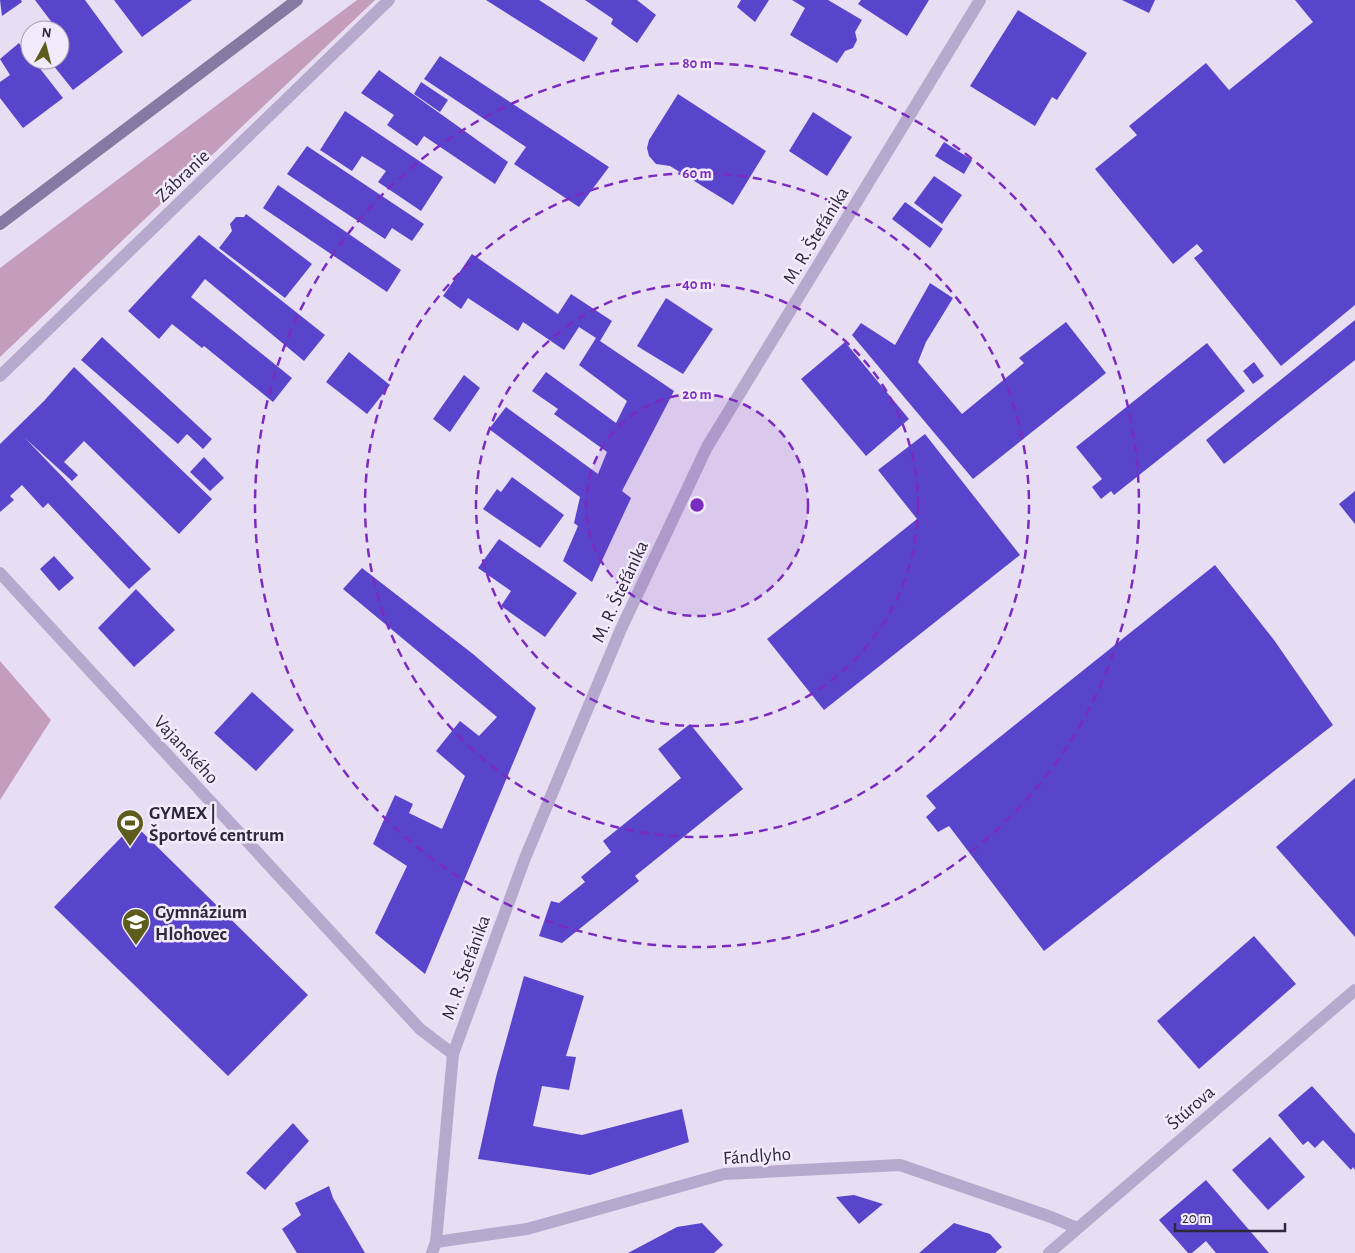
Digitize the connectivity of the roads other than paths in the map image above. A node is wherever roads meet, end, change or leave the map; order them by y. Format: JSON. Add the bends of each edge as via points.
{"nodes":[{"id":1,"x":298,"y":0,"type":"edge"},
{"id":2,"x":389,"y":0,"type":"edge"},
{"id":3,"x":980,"y":0,"type":"edge"},
{"id":4,"x":0,"y":224,"type":"edge"},
{"id":5,"x":0,"y":376,"type":"edge"},
{"id":6,"x":0,"y":573,"type":"edge"},
{"id":7,"x":1355,"y":990,"type":"edge"},
{"id":8,"x":454,"y":1054,"type":"junction"},
{"id":9,"x":1077,"y":1228,"type":"junction"},
{"id":10,"x":434,"y":1247,"type":"edge"},
{"id":11,"x":1049,"y":1253,"type":"edge"}],
"edges":[{"from":1,"to":4,"type":"main road"},
{"from":2,"to":5,"type":"street","name":"Zábranie"},
{"from":3,"to":8,"type":"street","name":"M. R. Štefánika","via":[[707,447],[622,629],[524,858]]},
{"from":6,"to":8,"type":"street","name":"Vajanského","via":[[420,1029]]},
{"from":7,"to":9,"type":"street","name":"Štúrova"},
{"from":8,"to":10,"type":"street","name":"M. R. Štefánika"},
{"from":9,"to":10,"type":"street","name":"Fándlyho","via":[[900,1165],[724,1174],[527,1229]]},
{"from":9,"to":11,"type":"street","name":"Štúrova"}]}
